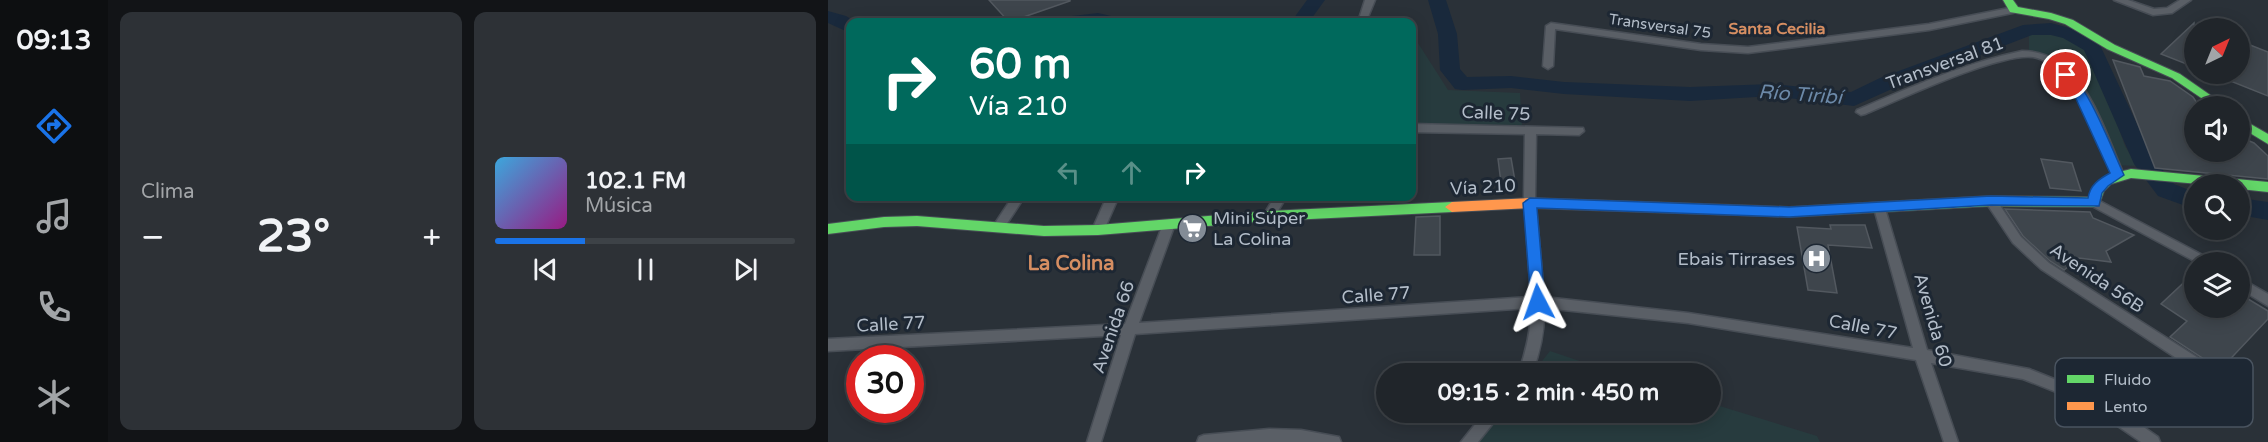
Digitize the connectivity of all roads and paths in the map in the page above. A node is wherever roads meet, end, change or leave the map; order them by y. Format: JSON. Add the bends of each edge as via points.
{"nodes":[{"id":1,"x":1370,"y":0,"type":"edge"},
{"id":2,"x":2119,"y":0,"type":"edge"},
{"id":3,"x":2186,"y":0,"type":"edge"},
{"id":4,"x":2011,"y":5,"type":"edge"},
{"id":5,"x":1363,"y":18,"type":"edge"},
{"id":6,"x":1548,"y":66,"type":"dead end"},
{"id":7,"x":2206,"y":96,"type":"edge"},
{"id":8,"x":1861,"y":112,"type":"dead end"},
{"id":9,"x":1416,"y":128,"type":"edge"},
{"id":10,"x":2250,"y":128,"type":"edge"},
{"id":11,"x":1531,"y":131,"type":"junction"},
{"id":12,"x":1579,"y":131,"type":"dead end"},
{"id":13,"x":2268,"y":140,"type":"edge"},
{"id":14,"x":2124,"y":174,"type":"junction"},
{"id":15,"x":2268,"y":187,"type":"edge"},
{"id":16,"x":1015,"y":201,"type":"edge"},
{"id":17,"x":1111,"y":201,"type":"edge"},
{"id":18,"x":1278,"y":201,"type":"edge"},
{"id":19,"x":1991,"y":201,"type":"junction"},
{"id":20,"x":2094,"y":202,"type":"junction"},
{"id":21,"x":1530,"y":203,"type":"junction"},
{"id":22,"x":1880,"y":208,"type":"junction"},
{"id":23,"x":1269,"y":216,"type":"junction"},
{"id":24,"x":1169,"y":224,"type":"junction"},
{"id":25,"x":998,"y":228,"type":"junction"},
{"id":26,"x":828,"y":229,"type":"edge"},
{"id":27,"x":1098,"y":230,"type":"junction"},
{"id":28,"x":2187,"y":252,"type":"edge"},
{"id":29,"x":2250,"y":289,"type":"edge"},
{"id":30,"x":2268,"y":301,"type":"edge"},
{"id":31,"x":1538,"y":302,"type":"junction"},
{"id":32,"x":1130,"y":329,"type":"junction"},
{"id":33,"x":828,"y":345,"type":"edge"},
{"id":34,"x":1922,"y":357,"type":"junction"},
{"id":35,"x":2186,"y":358,"type":"edge"},
{"id":36,"x":1530,"y":363,"type":"edge"},
{"id":37,"x":2055,"y":385,"type":"edge"},
{"id":38,"x":1485,"y":423,"type":"edge"},
{"id":39,"x":2131,"y":427,"type":"edge"},
{"id":40,"x":1094,"y":442,"type":"edge"},
{"id":41,"x":1204,"y":442,"type":"edge"},
{"id":42,"x":1334,"y":442,"type":"edge"},
{"id":43,"x":1468,"y":442,"type":"edge"},
{"id":44,"x":1951,"y":442,"type":"edge"},
{"id":45,"x":2153,"y":442,"type":"edge"}],
"edges":[{"from":1,"to":5,"type":"street"},
{"from":2,"to":3,"type":"street","via":[[2152,12],[2169,11]]},
{"from":4,"to":6,"type":"street","name":"Transversal 75","via":[[1929,27],[1748,50],[1551,26]]},
{"from":4,"to":7,"type":"main road","via":[[2069,22],[2111,47],[2186,81]]},
{"from":8,"to":14,"type":"street","name":"Transversal 81","via":[[1956,73],[2013,55],[2033,53],[2054,63],[2077,87]]},
{"from":9,"to":11,"type":"street","name":"Calle 75"},
{"from":10,"to":13,"type":"main road"},
{"from":11,"to":12,"type":"street","name":"Calle 75"},
{"from":11,"to":21,"type":"street"},
{"from":14,"to":15,"type":"main road"},
{"from":14,"to":20,"type":"main road","via":[[2103,183]]},
{"from":16,"to":25,"type":"street"},
{"from":17,"to":27,"type":"street"},
{"from":18,"to":23,"type":"street"},
{"from":19,"to":20,"type":"main road","name":"Vía 210"},
{"from":19,"to":22,"type":"main road","name":"Vía 210"},
{"from":19,"to":35,"type":"street","name":"Avenida 56B","via":[[2017,240],[2045,266]]},
{"from":20,"to":28,"type":"street"},
{"from":21,"to":22,"type":"main road","name":"Vía 210","via":[[1789,212]]},
{"from":21,"to":23,"type":"main road","name":"Vía 210"},
{"from":21,"to":31,"type":"street"},
{"from":22,"to":34,"type":"street","name":"Avenida 60"},
{"from":23,"to":24,"type":"main road","name":"Vía 210"},
{"from":24,"to":27,"type":"main road","name":"Vía 210"},
{"from":24,"to":32,"type":"street","name":"Avenida 66"},
{"from":25,"to":26,"type":"main road","name":"Vía 210","via":[[917,221]]},
{"from":25,"to":27,"type":"main road","name":"Vía 210"},
{"from":29,"to":30,"type":"street"},
{"from":31,"to":32,"type":"street","name":"Calle 77"},
{"from":31,"to":34,"type":"street","name":"Calle 77","via":[[1688,318]]},
{"from":31,"to":36,"type":"street"},
{"from":32,"to":33,"type":"street","name":"Calle 77"},
{"from":32,"to":40,"type":"street","name":"Avenida 66"},
{"from":34,"to":37,"type":"street","name":"Calle 77","via":[[2024,373]]},
{"from":34,"to":44,"type":"street","name":"Avenida 60"},
{"from":38,"to":43,"type":"street"},
{"from":39,"to":45,"type":"street","name":"Calle 77"},
{"from":41,"to":42,"type":"street","via":[[1285,435]]}]}
